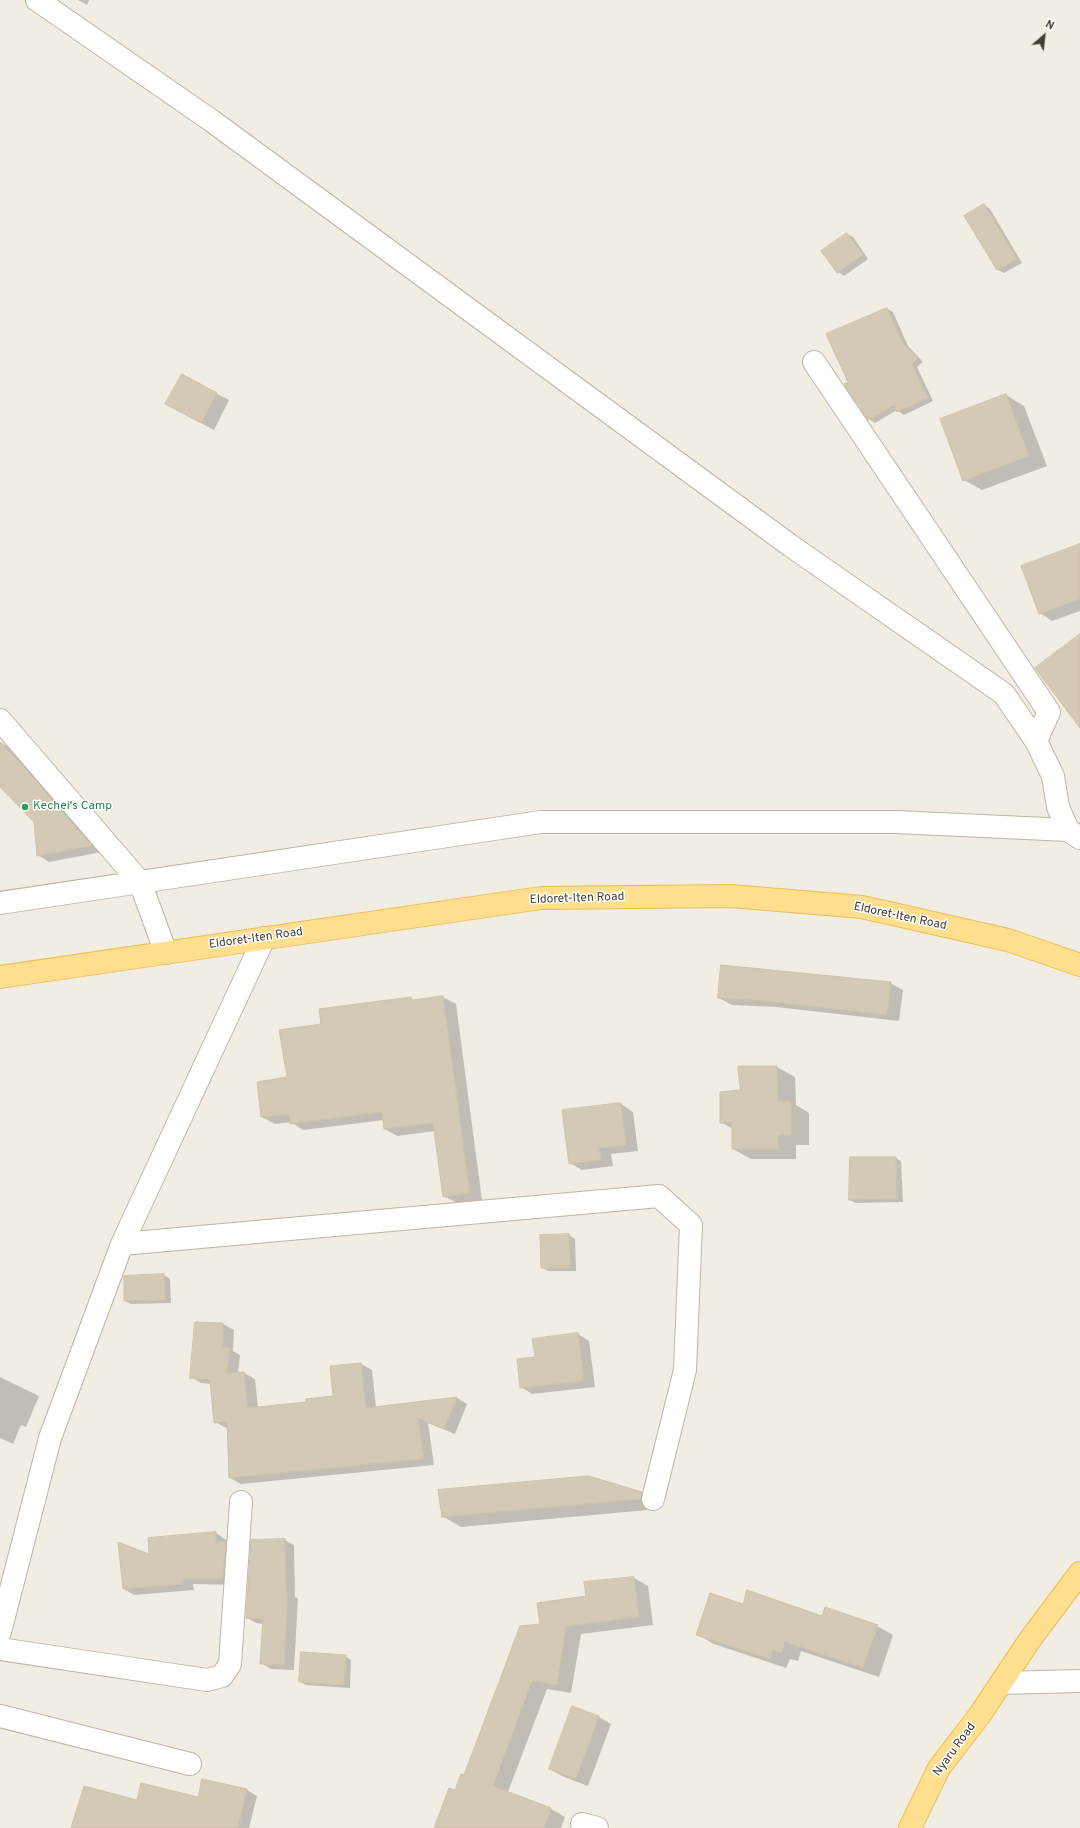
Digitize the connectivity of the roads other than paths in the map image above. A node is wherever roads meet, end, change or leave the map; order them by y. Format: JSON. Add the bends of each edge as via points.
{"nodes":[{"id":1,"x":37,"y":0,"type":"edge"},
{"id":2,"x":814,"y":362,"type":"dead end"},
{"id":3,"x":0,"y":720,"type":"edge"},
{"id":4,"x":1036,"y":741,"type":"junction"},
{"id":5,"x":1074,"y":834,"type":"edge"},
{"id":6,"x":140,"y":882,"type":"junction"},
{"id":7,"x":0,"y":903,"type":"edge"},
{"id":8,"x":264,"y":938,"type":"junction"},
{"id":9,"x":166,"y":953,"type":"junction"},
{"id":10,"x":1080,"y":964,"type":"edge"},
{"id":11,"x":0,"y":977,"type":"edge"},
{"id":12,"x":122,"y":1244,"type":"junction"},
{"id":13,"x":653,"y":1499,"type":"dead end"},
{"id":14,"x":241,"y":1502,"type":"dead end"},
{"id":15,"x":1080,"y":1573,"type":"edge"},
{"id":16,"x":0,"y":1632,"type":"edge"},
{"id":17,"x":0,"y":1649,"type":"edge"},
{"id":18,"x":1080,"y":1681,"type":"edge"},
{"id":19,"x":1001,"y":1683,"type":"junction"},
{"id":20,"x":0,"y":1716,"type":"edge"},
{"id":21,"x":190,"y":1764,"type":"dead end"},
{"id":22,"x":910,"y":1828,"type":"edge"}],
"edges":[{"from":1,"to":4,"type":"street","via":[[212,121],[791,546],[1004,694]]},
{"from":2,"to":4,"type":"street","via":[[1049,712]]},
{"from":3,"to":6,"type":"street"},
{"from":4,"to":5,"type":"street","via":[[1053,776],[1058,808]]},
{"from":5,"to":6,"type":"street","via":[[896,822],[541,822]]},
{"from":6,"to":7,"type":"street"},
{"from":6,"to":9,"type":"street"},
{"from":8,"to":9,"type":"main road","name":"Eldoret-Iten Road"},
{"from":8,"to":10,"type":"main road","name":"Eldoret-Iten Road","via":[[541,898],[731,896],[862,907],[1008,940]]},
{"from":8,"to":12,"type":"street"},
{"from":9,"to":11,"type":"main road","name":"Eldoret-Iten Road"},
{"from":12,"to":13,"type":"street","via":[[660,1196],[691,1225],[685,1370]]},
{"from":12,"to":16,"type":"street","via":[[50,1438]]},
{"from":14,"to":17,"type":"street","via":[[230,1664],[222,1676],[207,1680]]},
{"from":15,"to":19,"type":"main road","name":"Nyaru Road","via":[[1028,1641]]},
{"from":18,"to":19,"type":"street"},
{"from":19,"to":22,"type":"main road","name":"Nyaru Road","via":[[939,1768]]},
{"from":20,"to":21,"type":"street"}]}
